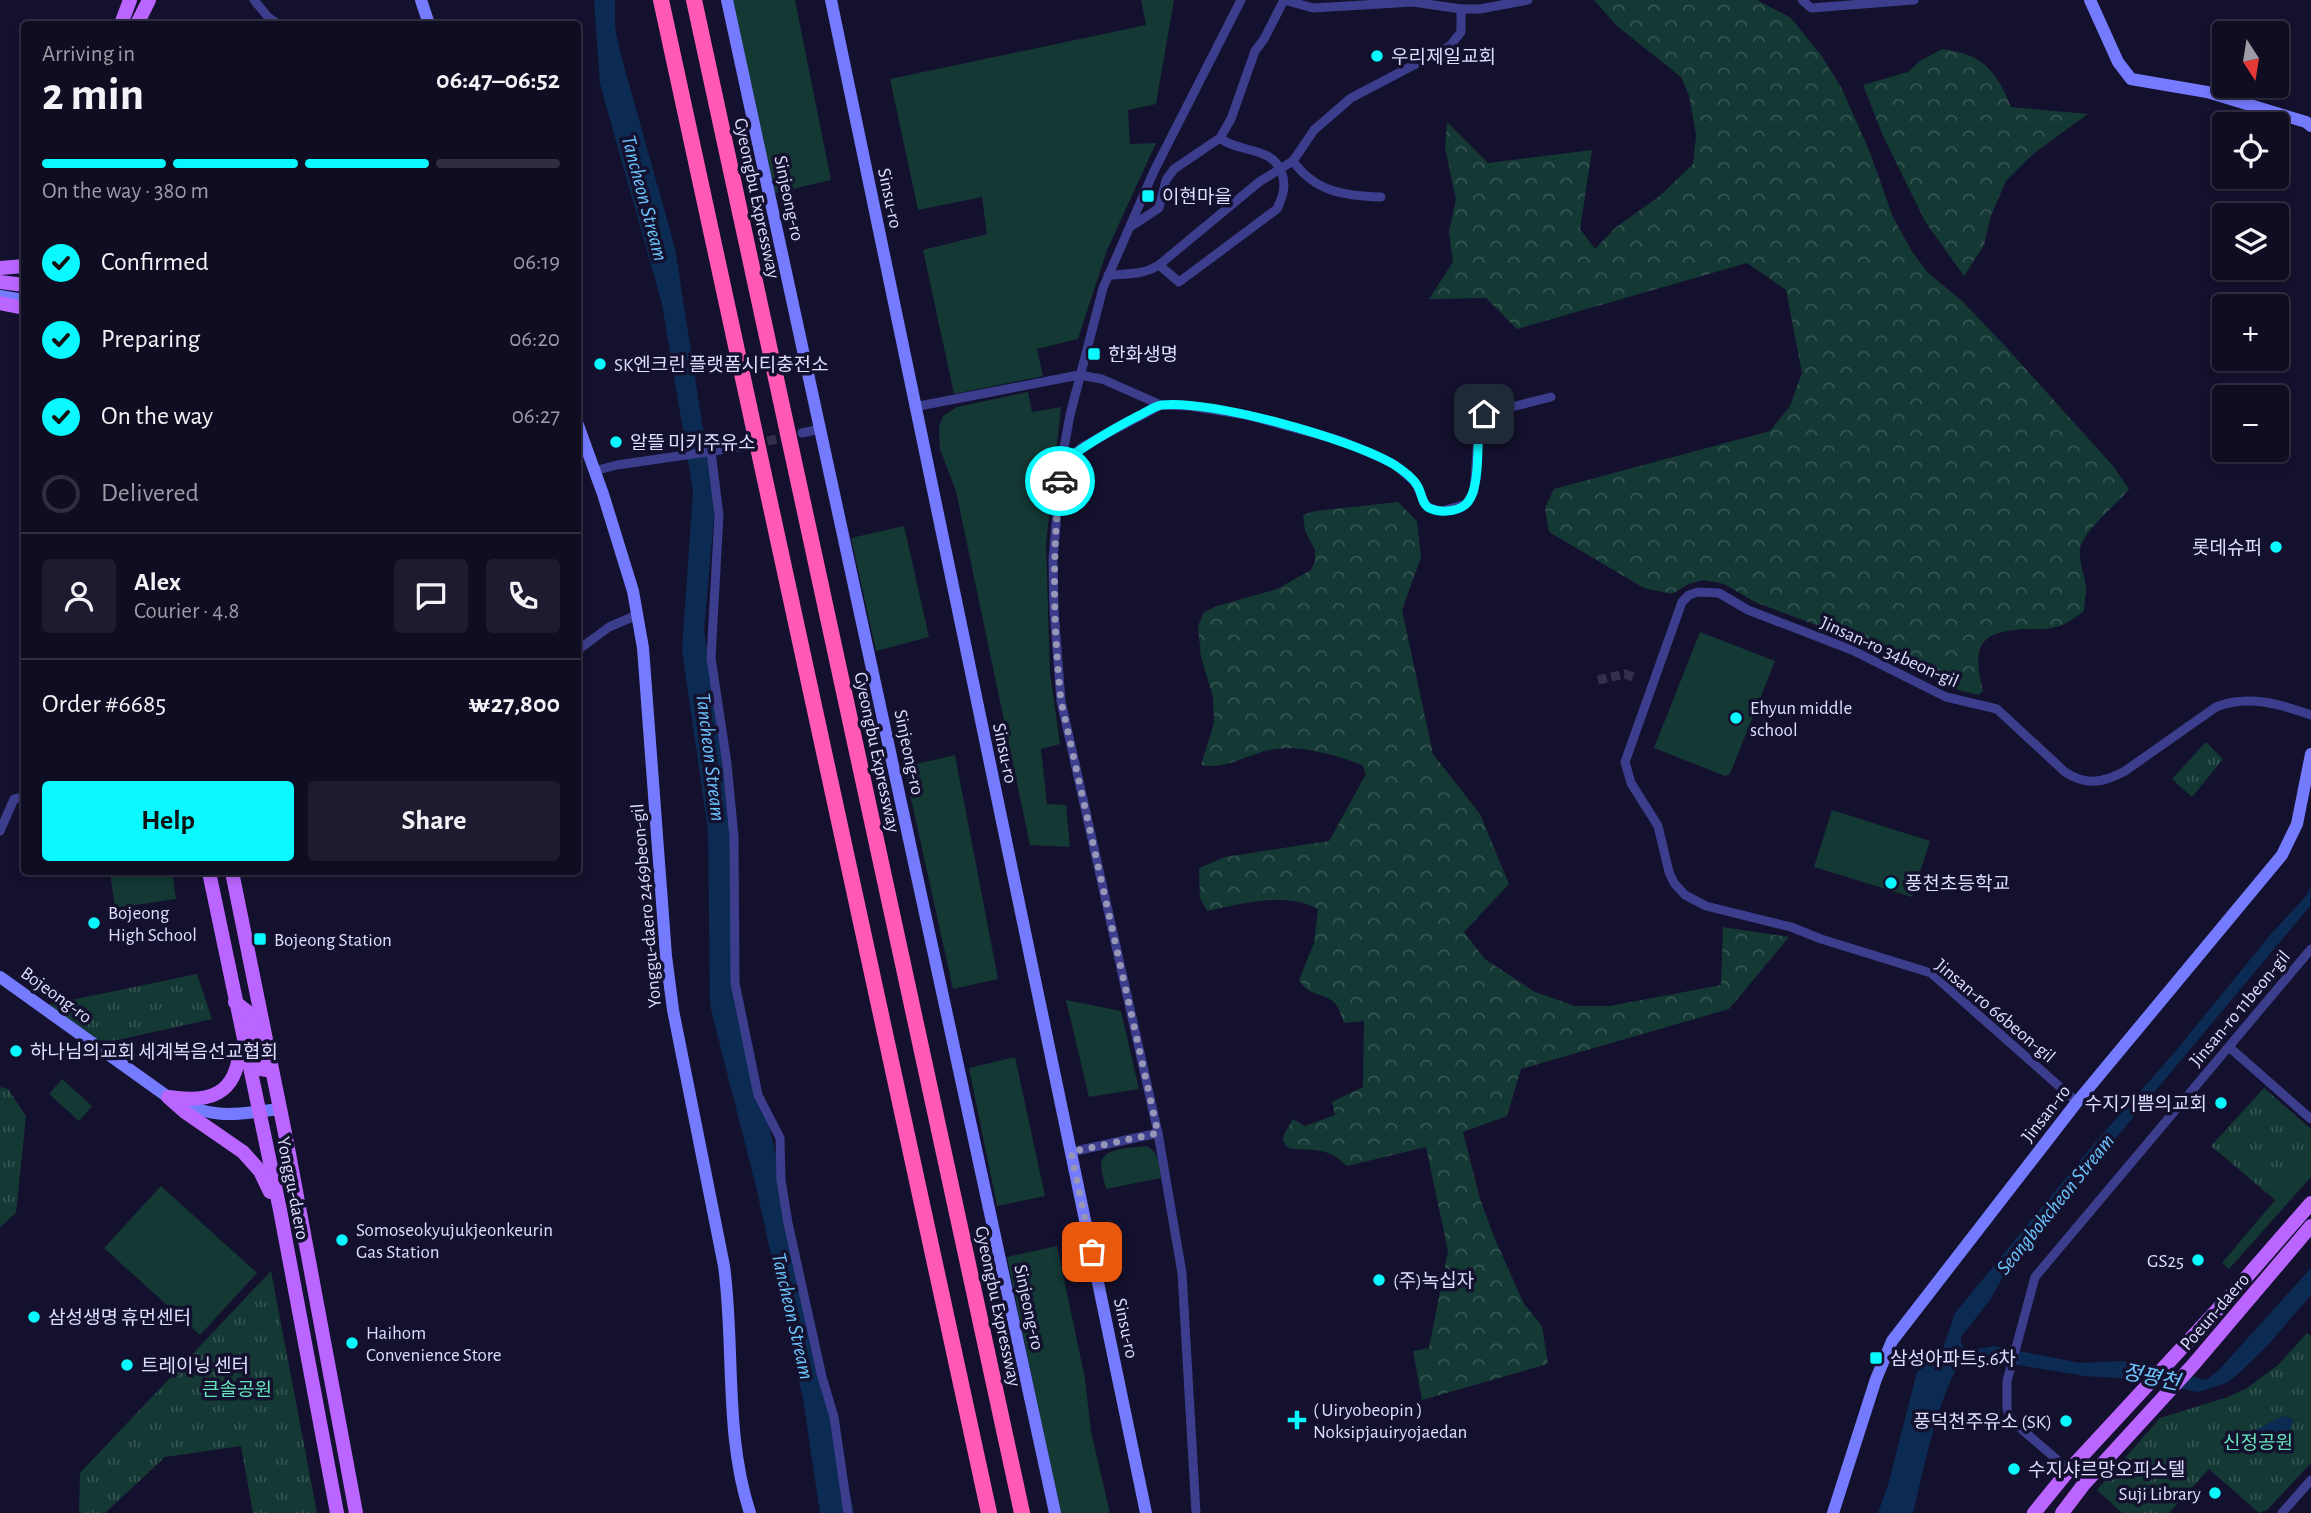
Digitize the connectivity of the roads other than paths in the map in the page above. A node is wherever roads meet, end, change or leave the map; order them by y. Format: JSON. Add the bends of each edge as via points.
{"nodes":[{"id":1,"x":130,"y":0,"type":"edge"},
{"id":2,"x":149,"y":0,"type":"edge"},
{"id":3,"x":254,"y":0,"type":"edge"},
{"id":4,"x":421,"y":0,"type":"edge"},
{"id":5,"x":661,"y":0,"type":"edge"},
{"id":6,"x":694,"y":0,"type":"edge"},
{"id":7,"x":727,"y":0,"type":"edge"},
{"id":8,"x":831,"y":0,"type":"edge"},
{"id":9,"x":1241,"y":0,"type":"edge"},
{"id":10,"x":1284,"y":0,"type":"edge"},
{"id":11,"x":1528,"y":0,"type":"edge"},
{"id":12,"x":1802,"y":0,"type":"edge"},
{"id":13,"x":1914,"y":0,"type":"edge"},
{"id":14,"x":2090,"y":0,"type":"edge"},
{"id":15,"x":1461,"y":9,"type":"junction"},
{"id":16,"x":122,"y":21,"type":"edge"},
{"id":17,"x":138,"y":21,"type":"edge"},
{"id":18,"x":273,"y":21,"type":"edge"},
{"id":19,"x":428,"y":21,"type":"edge"},
{"id":20,"x":2311,"y":126,"type":"edge"},
{"id":21,"x":1220,"y":138,"type":"junction"},
{"id":22,"x":1293,"y":161,"type":"junction"},
{"id":23,"x":1280,"y":168,"type":"junction"},
{"id":24,"x":1381,"y":197,"type":"dead end"},
{"id":25,"x":1128,"y":228,"type":"junction"},
{"id":26,"x":1159,"y":265,"type":"junction"},
{"id":27,"x":21,"y":266,"type":"edge"},
{"id":28,"x":0,"y":268,"type":"edge"},
{"id":29,"x":1108,"y":275,"type":"junction"},
{"id":30,"x":0,"y":282,"type":"edge"},
{"id":31,"x":21,"y":285,"type":"edge"},
{"id":32,"x":0,"y":296,"type":"edge"},
{"id":33,"x":21,"y":300,"type":"edge"},
{"id":34,"x":0,"y":303,"type":"edge"},
{"id":35,"x":21,"y":307,"type":"edge"},
{"id":36,"x":1079,"y":375,"type":"junction"},
{"id":37,"x":1552,"y":397,"type":"dead end"},
{"id":38,"x":1161,"y":405,"type":"junction"},
{"id":39,"x":914,"y":407,"type":"junction"},
{"id":40,"x":820,"y":429,"type":"junction"},
{"id":41,"x":802,"y":433,"type":"tunnel mouth"},
{"id":42,"x":581,"y":434,"type":"edge"},
{"id":43,"x":741,"y":447,"type":"tunnel mouth"},
{"id":44,"x":708,"y":453,"type":"junction"},
{"id":45,"x":1061,"y":464,"type":"junction"},
{"id":46,"x":594,"y":471,"type":"junction"},
{"id":47,"x":637,"y":615,"type":"junction"},
{"id":48,"x":1675,"y":618,"type":"joint"},
{"id":49,"x":581,"y":648,"type":"edge"},
{"id":50,"x":2311,"y":715,"type":"edge"},
{"id":51,"x":2311,"y":754,"type":"edge"},
{"id":52,"x":21,"y":798,"type":"edge"},
{"id":53,"x":0,"y":831,"type":"edge"},
{"id":54,"x":210,"y":875,"type":"edge"},
{"id":55,"x":233,"y":875,"type":"edge"},
{"id":56,"x":2311,"y":949,"type":"edge"},
{"id":57,"x":0,"y":977,"type":"edge"},
{"id":58,"x":235,"y":1002,"type":"junction"},
{"id":59,"x":241,"y":1032,"type":"junction"},
{"id":60,"x":2229,"y":1047,"type":"junction"},
{"id":61,"x":271,"y":1065,"type":"junction"},
{"id":62,"x":168,"y":1097,"type":"junction"},
{"id":63,"x":2077,"y":1102,"type":"junction"},
{"id":64,"x":280,"y":1109,"type":"junction"},
{"id":65,"x":258,"y":1111,"type":"junction"},
{"id":66,"x":2311,"y":1119,"type":"edge"},
{"id":67,"x":1158,"y":1133,"type":"junction"},
{"id":68,"x":1071,"y":1152,"type":"junction"},
{"id":69,"x":2311,"y":1203,"type":"edge"},
{"id":70,"x":279,"y":1210,"type":"junction"},
{"id":71,"x":2311,"y":1226,"type":"edge"},
{"id":72,"x":2069,"y":1470,"type":"junction"},
{"id":73,"x":2311,"y":1480,"type":"edge"},
{"id":74,"x":337,"y":1513,"type":"edge"},
{"id":75,"x":356,"y":1513,"type":"edge"},
{"id":76,"x":750,"y":1513,"type":"edge"},
{"id":77,"x":849,"y":1513,"type":"edge"},
{"id":78,"x":989,"y":1513,"type":"edge"},
{"id":79,"x":1022,"y":1513,"type":"edge"},
{"id":80,"x":1055,"y":1513,"type":"edge"},
{"id":81,"x":1146,"y":1513,"type":"edge"},
{"id":82,"x":1196,"y":1513,"type":"edge"},
{"id":83,"x":1833,"y":1513,"type":"edge"},
{"id":84,"x":2034,"y":1513,"type":"edge"},
{"id":85,"x":2062,"y":1513,"type":"edge"},
{"id":86,"x":2282,"y":1513,"type":"edge"}],
"edges":[{"from":1,"to":16,"type":"main road","bridge":true},
{"from":2,"to":17,"type":"main road"},
{"from":3,"to":18,"type":"street"},
{"from":4,"to":19,"type":"street"},
{"from":5,"to":78,"type":"highway"},
{"from":6,"to":79,"type":"highway","name":"Gyeongbu Expressway"},
{"from":7,"to":40,"type":"street","name":"Sinjeong-ro"},
{"from":8,"to":39,"type":"street","name":"Sinsu-ro"},
{"from":9,"to":25,"type":"street"},
{"from":10,"to":15,"type":"street","via":[[1313,8],[1413,2]]},
{"from":10,"to":21,"type":"street","via":[[1255,51]]},
{"from":11,"to":15,"type":"street"},
{"from":12,"to":13,"type":"street","via":[[1811,8]]},
{"from":14,"to":20,"type":"street","via":[[2118,62],[2131,79],[2207,92]]},
{"from":15,"to":22,"type":"street","via":[[1461,32],[1450,46],[1351,98],[1314,130]]},
{"from":21,"to":23,"type":"street","via":[[1273,159]]},
{"from":21,"to":25,"type":"street","via":[[1174,169],[1166,180],[1159,208]]},
{"from":22,"to":23,"type":"street"},
{"from":22,"to":24,"type":"street","via":[[1307,177],[1332,190],[1348,196]]},
{"from":23,"to":26,"type":"street"},
{"from":23,"to":26,"type":"street","via":[[1285,187],[1277,209],[1179,282]]},
{"from":25,"to":29,"type":"street"},
{"from":26,"to":29,"type":"street","via":[[1133,275]]},
{"from":27,"to":28,"type":"main road"},
{"from":29,"to":36,"type":"street"},
{"from":30,"to":31,"type":"main road"},
{"from":32,"to":33,"type":"street"},
{"from":34,"to":35,"type":"main road"},
{"from":36,"to":38,"type":"street","via":[[1102,379]]},
{"from":36,"to":39,"type":"street"},
{"from":36,"to":45,"type":"street"},
{"from":37,"to":38,"type":"street","via":[[1484,414],[1479,423],[1474,492],[1466,504],[1442,511],[1425,504],[1415,482],[1394,464],[1342,441],[1246,415]]},
{"from":38,"to":45,"type":"street","via":[[1082,447]]},
{"from":39,"to":68,"type":"street","name":"Sinsu-ro"},
{"from":40,"to":41,"type":"street"},
{"from":40,"to":80,"type":"street","name":"Sinjeong-ro"},
{"from":42,"to":46,"type":"street","name":"Yonggu-daero 2469beon-gil"},
{"from":43,"to":44,"type":"street"},
{"from":44,"to":46,"type":"street"},
{"from":44,"to":77,"type":"street","via":[[719,515],[711,658],[734,837],[735,983],[758,1095],[781,1142],[788,1223],[834,1417]]},
{"from":45,"to":67,"type":"street","via":[[1054,560],[1061,701]]},
{"from":46,"to":47,"type":"street","name":"Yonggu-daero 2469beon-gil"},
{"from":47,"to":49,"type":"street","via":[[609,627]]},
{"from":47,"to":76,"type":"street","name":"Yonggu-daero 2469beon-gil","via":[[666,956],[724,1266],[735,1436]]},
{"from":48,"to":50,"type":"street","name":"Jinsan-ro 34beon-gil","via":[[1689,595],[1719,593],[1748,610],[1852,650],[1946,697],[1997,709],[2065,772],[2089,783],[2125,771],[2228,702],[2255,701]]},
{"from":48,"to":63,"type":"street","name":"Jinsan-ro 66beon-gil","via":[[1626,753],[1626,773],[1658,826],[1674,883],[1694,901],[1931,973]]},
{"from":51,"to":63,"type":"street","name":"Jinsan-ro","via":[[2295,833],[2282,855]]},
{"from":52,"to":53,"type":"street","via":[[13,799]]},
{"from":54,"to":58,"type":"main road","name":"Yonggu-daero"},
{"from":55,"to":61,"type":"main road","name":"Yonggu-daero"},
{"from":56,"to":60,"type":"street","name":"Jinsan-ro 11beon-gil"},
{"from":57,"to":62,"type":"street","name":"Bojeong-ro"},
{"from":58,"to":59,"type":"main road","name":"Yonggu-daero"},
{"from":58,"to":61,"type":"main road","via":[[248,1012],[261,1069]]},
{"from":59,"to":62,"type":"main road","via":[[239,1063],[228,1086],[200,1099]]},
{"from":59,"to":65,"type":"main road","name":"Yonggu-daero"},
{"from":60,"to":66,"type":"street"},
{"from":60,"to":72,"type":"street","name":"Jinsan-ro 11beon-gil","via":[[2035,1277],[2006,1400],[2010,1417]]},
{"from":61,"to":64,"type":"main road","name":"Yonggu-daero"},
{"from":62,"to":65,"type":"street","name":"Bojeong-ro","via":[[214,1114]]},
{"from":62,"to":70,"type":"main road","via":[[249,1157]]},
{"from":63,"to":83,"type":"street","name":"Jinsan-ro","via":[[1892,1341]]},
{"from":64,"to":65,"type":"street","name":"Bojeong-ro"},
{"from":64,"to":75,"type":"main road","name":"Yonggu-daero"},
{"from":65,"to":70,"type":"main road","name":"Yonggu-daero"},
{"from":67,"to":68,"type":"street"},
{"from":67,"to":82,"type":"street","via":[[1182,1273]]},
{"from":68,"to":81,"type":"street","name":"Sinsu-ro"},
{"from":69,"to":72,"type":"main road","name":"Poeun-daero"},
{"from":70,"to":74,"type":"main road","name":"Yonggu-daero"},
{"from":71,"to":85,"type":"main road","name":"Poeun-daero"},
{"from":72,"to":84,"type":"main road"},
{"from":73,"to":86,"type":"street"}]}
